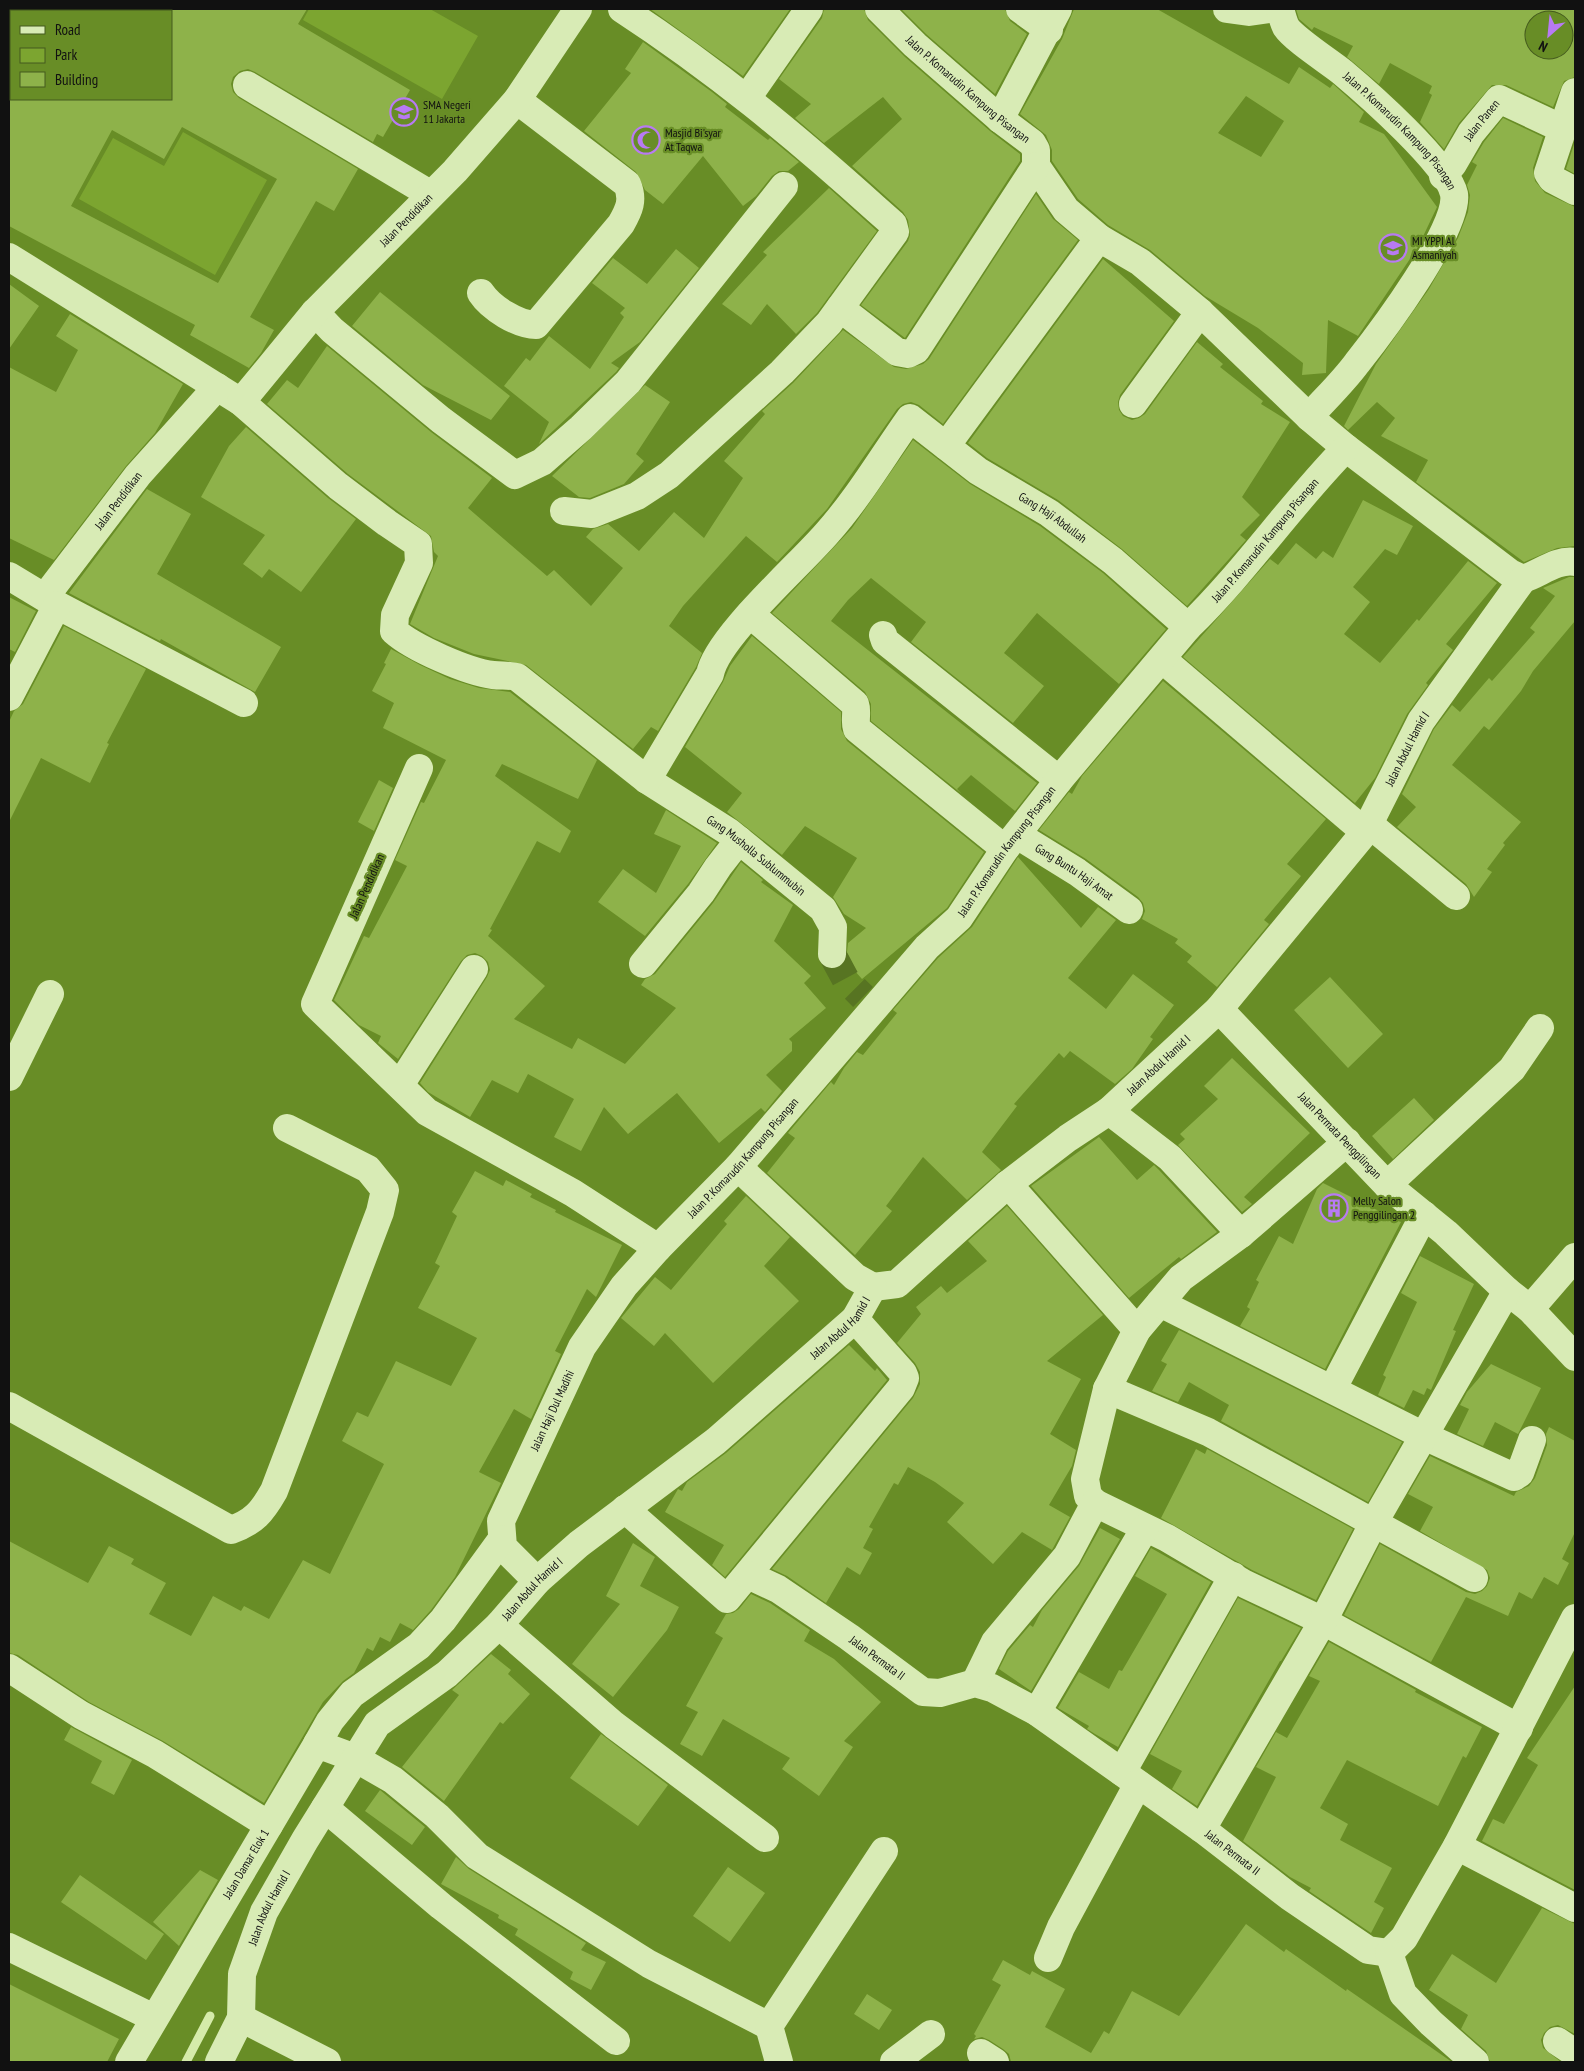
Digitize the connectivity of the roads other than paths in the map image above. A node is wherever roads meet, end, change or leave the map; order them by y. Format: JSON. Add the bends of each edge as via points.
{"nodes":[{"id":1,"x":578,"y":9,"type":"edge"},
{"id":2,"x":622,"y":9,"type":"edge"},
{"id":3,"x":809,"y":9,"type":"edge"},
{"id":4,"x":879,"y":9,"type":"edge"},
{"id":5,"x":1020,"y":9,"type":"edge"},
{"id":6,"x":1227,"y":9,"type":"edge"},
{"id":7,"x":1270,"y":9,"type":"edge"},
{"id":8,"x":1280,"y":9,"type":"edge"},
{"id":9,"x":1054,"y":20,"type":"edge"},
{"id":10,"x":247,"y":85,"type":"dead end"},
{"id":11,"x":1575,"y":92,"type":"edge"},
{"id":12,"x":747,"y":98,"type":"junction"},
{"id":13,"x":517,"y":100,"type":"junction"},
{"id":14,"x":1000,"y":119,"type":"junction"},
{"id":15,"x":1563,"y":129,"type":"junction"},
{"id":16,"x":1036,"y":166,"type":"junction"},
{"id":17,"x":1443,"y":176,"type":"junction"},
{"id":18,"x":784,"y":186,"type":"dead end"},
{"id":19,"x":1575,"y":191,"type":"edge"},
{"id":20,"x":430,"y":194,"type":"junction"},
{"id":21,"x":1099,"y":238,"type":"junction"},
{"id":22,"x":9,"y":257,"type":"edge"},
{"id":23,"x":480,"y":293,"type":"dead end"},
{"id":24,"x":840,"y":308,"type":"junction"},
{"id":25,"x":315,"y":312,"type":"junction"},
{"id":26,"x":1200,"y":312,"type":"junction"},
{"id":27,"x":217,"y":387,"type":"junction"},
{"id":28,"x":241,"y":402,"type":"junction"},
{"id":29,"x":1133,"y":404,"type":"dead end"},
{"id":30,"x":1309,"y":417,"type":"junction"},
{"id":31,"x":946,"y":446,"type":"junction"},
{"id":32,"x":1346,"y":448,"type":"junction"},
{"id":33,"x":564,"y":511,"type":"dead end"},
{"id":34,"x":1575,"y":562,"type":"edge"},
{"id":35,"x":9,"y":576,"type":"edge"},
{"id":36,"x":1523,"y":579,"type":"junction"},
{"id":37,"x":51,"y":601,"type":"junction"},
{"id":38,"x":750,"y":614,"type":"junction"},
{"id":39,"x":1188,"y":627,"type":"junction"},
{"id":40,"x":884,"y":635,"type":"dead end"},
{"id":41,"x":1162,"y":659,"type":"junction"},
{"id":42,"x":9,"y":697,"type":"edge"},
{"id":43,"x":244,"y":703,"type":"dead end"},
{"id":44,"x":419,"y":768,"type":"dead end"},
{"id":45,"x":647,"y":780,"type":"junction"},
{"id":46,"x":1059,"y":780,"type":"junction"},
{"id":47,"x":1367,"y":828,"type":"junction"},
{"id":48,"x":739,"y":840,"type":"junction"},
{"id":49,"x":1011,"y":842,"type":"junction"},
{"id":50,"x":1456,"y":896,"type":"dead end"},
{"id":51,"x":1129,"y":910,"type":"dead end"},
{"id":52,"x":832,"y":954,"type":"tunnel mouth"},
{"id":53,"x":643,"y":964,"type":"dead end"},
{"id":54,"x":474,"y":969,"type":"dead end"},
{"id":55,"x":50,"y":994,"type":"dead end"},
{"id":56,"x":1219,"y":1009,"type":"junction"},
{"id":57,"x":1540,"y":1028,"type":"dead end"},
{"id":58,"x":9,"y":1077,"type":"edge"},
{"id":59,"x":400,"y":1086,"type":"junction"},
{"id":60,"x":1109,"y":1111,"type":"junction"},
{"id":61,"x":286,"y":1128,"type":"dead end"},
{"id":62,"x":1347,"y":1142,"type":"junction"},
{"id":63,"x":738,"y":1167,"type":"junction"},
{"id":64,"x":1008,"y":1184,"type":"junction"},
{"id":65,"x":1387,"y":1185,"type":"junction"},
{"id":66,"x":1424,"y":1215,"type":"junction"},
{"id":67,"x":1241,"y":1234,"type":"junction"},
{"id":68,"x":658,"y":1248,"type":"junction"},
{"id":69,"x":1575,"y":1257,"type":"edge"},
{"id":70,"x":873,"y":1287,"type":"junction"},
{"id":71,"x":1507,"y":1291,"type":"junction"},
{"id":72,"x":1160,"y":1303,"type":"junction"},
{"id":73,"x":1530,"y":1308,"type":"junction"},
{"id":74,"x":855,"y":1320,"type":"junction"},
{"id":75,"x":1137,"y":1330,"type":"junction"},
{"id":76,"x":1575,"y":1358,"type":"edge"},
{"id":77,"x":1333,"y":1388,"type":"junction"},
{"id":78,"x":1107,"y":1390,"type":"junction"},
{"id":79,"x":9,"y":1406,"type":"edge"},
{"id":80,"x":1424,"y":1436,"type":"junction"},
{"id":81,"x":1532,"y":1440,"type":"dead end"},
{"id":82,"x":1095,"y":1503,"type":"junction"},
{"id":83,"x":625,"y":1509,"type":"junction"},
{"id":84,"x":1373,"y":1524,"type":"junction"},
{"id":85,"x":1146,"y":1528,"type":"junction"},
{"id":86,"x":503,"y":1543,"type":"junction"},
{"id":87,"x":748,"y":1575,"type":"junction"},
{"id":88,"x":1233,"y":1576,"type":"junction"},
{"id":89,"x":1474,"y":1578,"type":"dead end"},
{"id":90,"x":536,"y":1579,"type":"junction"},
{"id":91,"x":1575,"y":1618,"type":"edge"},
{"id":92,"x":1322,"y":1621,"type":"junction"},
{"id":93,"x":499,"y":1625,"type":"junction"},
{"id":94,"x":9,"y":1668,"type":"edge"},
{"id":95,"x":975,"y":1683,"type":"junction"},
{"id":96,"x":1037,"y":1712,"type":"junction"},
{"id":97,"x":1519,"y":1728,"type":"junction"},
{"id":98,"x":317,"y":1744,"type":"junction"},
{"id":99,"x":355,"y":1758,"type":"junction"},
{"id":100,"x":1130,"y":1778,"type":"junction"},
{"id":101,"x":325,"y":1808,"type":"junction"},
{"id":102,"x":269,"y":1825,"type":"junction"},
{"id":103,"x":1202,"y":1830,"type":"junction"},
{"id":104,"x":764,"y":1838,"type":"dead end"},
{"id":105,"x":1457,"y":1846,"type":"junction"},
{"id":106,"x":884,"y":1851,"type":"dead end"},
{"id":107,"x":1575,"y":1908,"type":"edge"},
{"id":108,"x":9,"y":1947,"type":"edge"},
{"id":109,"x":1389,"y":1953,"type":"junction"},
{"id":110,"x":1048,"y":1958,"type":"dead end"},
{"id":111,"x":154,"y":2018,"type":"junction"},
{"id":112,"x":241,"y":2018,"type":"junction"},
{"id":113,"x":769,"y":2026,"type":"junction"},
{"id":114,"x":931,"y":2034,"type":"dead end"},
{"id":115,"x":616,"y":2041,"type":"dead end"},
{"id":116,"x":1466,"y":2060,"type":"edge"},
{"id":117,"x":129,"y":2062,"type":"edge"},
{"id":118,"x":219,"y":2062,"type":"edge"},
{"id":119,"x":326,"y":2062,"type":"edge"},
{"id":120,"x":779,"y":2062,"type":"edge"},
{"id":121,"x":894,"y":2062,"type":"edge"}],
"edges":[{"from":1,"to":13,"type":"street","name":"Jalan Pendidikan"},
{"from":2,"to":12,"type":"street","via":[[709,67]]},
{"from":3,"to":12,"type":"street"},
{"from":4,"to":14,"type":"street","name":"Jalan P. Komarudin Kampung Pisangan"},
{"from":5,"to":9,"type":"street"},
{"from":6,"to":7,"type":"street","via":[[1249,12]]},
{"from":8,"to":17,"type":"street","name":"Jalan P. Komarudin Kampung Pisangan","via":[[1287,29],[1390,115],[1432,157]]},
{"from":9,"to":14,"type":"street"},
{"from":10,"to":20,"type":"street"},
{"from":11,"to":15,"type":"street"},
{"from":12,"to":24,"type":"street","via":[[833,170],[894,227],[894,236]]},
{"from":13,"to":20,"type":"street","name":"Jalan Pendidikan","via":[[455,171]]},
{"from":13,"to":23,"type":"street","via":[[627,184],[631,194],[630,209],[536,326],[522,324]]},
{"from":14,"to":16,"type":"street","name":"Jalan P. Komarudin Kampung Pisangan","via":[[1032,143],[1036,150]]},
{"from":15,"to":17,"type":"street","name":"Jalan Panen","via":[[1499,99],[1471,133]]},
{"from":15,"to":19,"type":"street","via":[[1548,173],[1552,179]]},
{"from":16,"to":21,"type":"street","name":"Jalan P. Komarudin Kampung Pisangan","via":[[1066,210]]},
{"from":16,"to":24,"type":"street","via":[[916,350],[908,354],[897,352]]},
{"from":17,"to":30,"type":"street","name":"Jalan P. Komarudin Kampung Pisangan","via":[[1454,196],[1451,215],[1428,262],[1356,364]]},
{"from":18,"to":25,"type":"street","via":[[628,382],[542,462],[515,475],[440,420],[332,330]]},
{"from":20,"to":25,"type":"street","name":"Jalan Pendidikan"},
{"from":21,"to":26,"type":"street","name":"Jalan P. Komarudin Kampung Pisangan","via":[[1140,262]]},
{"from":21,"to":31,"type":"street"},
{"from":22,"to":27,"type":"street"},
{"from":24,"to":33,"type":"street","via":[[782,372],[669,475],[637,496],[592,514]]},
{"from":25,"to":28,"type":"street","name":"Jalan Pendidikan"},
{"from":26,"to":29,"type":"street"},
{"from":26,"to":30,"type":"street","name":"Jalan P. Komarudin Kampung Pisangan"},
{"from":27,"to":28,"type":"street"},
{"from":27,"to":37,"type":"street","name":"Jalan Pendidikan","via":[[138,475]]},
{"from":28,"to":45,"type":"street","name":"Gang Musholla Sublummubin","via":[[338,486],[418,544],[419,563],[395,615],[394,631],[406,642],[468,669],[517,677]]},
{"from":30,"to":32,"type":"street","name":"Jalan P. Komarudin Kampung Pisangan"},
{"from":31,"to":38,"type":"street","name":"Gang Haji Abdullah","via":[[910,418],[829,532]]},
{"from":31,"to":39,"type":"street","name":"Gang Haji Abdullah","via":[[978,470],[1049,513],[1113,561]]},
{"from":32,"to":36,"type":"street","name":"Jalan P. Komarudin Kampung Pisangan","via":[[1510,573]]},
{"from":32,"to":39,"type":"street","name":"Jalan P. Komarudin Kampung Pisangan","via":[[1320,474],[1210,606]]},
{"from":34,"to":36,"type":"street","via":[[1561,563]]},
{"from":35,"to":37,"type":"street"},
{"from":36,"to":47,"type":"street","name":"Jalan Abdul Hamid I","via":[[1421,721]]},
{"from":37,"to":42,"type":"street","name":"Jalan Pendidikan"},
{"from":37,"to":43,"type":"street"},
{"from":38,"to":45,"type":"street","via":[[714,660],[710,674]]},
{"from":38,"to":49,"type":"street","name":"Gang Buntu Haji Amat","via":[[855,704],[858,710],[857,729],[866,738]]},
{"from":39,"to":41,"type":"street","name":"Jalan P. Komarudin Kampung Pisangan"},
{"from":40,"to":46,"type":"street","via":[[892,647]]},
{"from":41,"to":46,"type":"street","name":"Jalan P. Komarudin Kampung Pisangan"},
{"from":41,"to":47,"type":"street"},
{"from":44,"to":59,"type":"street","name":"Jalan Pendidikan","via":[[315,1004]]},
{"from":45,"to":48,"type":"street","name":"Gang Musholla Sublummubin"},
{"from":46,"to":49,"type":"street","name":"Jalan P. Komarudin Kampung Pisangan"},
{"from":47,"to":50,"type":"street"},
{"from":47,"to":56,"type":"street","name":"Jalan Abdul Hamid I"},
{"from":48,"to":52,"type":"street","name":"Gang Musholla Sublummubin","via":[[823,909],[833,927]]},
{"from":48,"to":53,"type":"street"},
{"from":49,"to":51,"type":"street","name":"Gang Buntu Haji Amat","via":[[1077,872]]},
{"from":49,"to":63,"type":"street","name":"Jalan P. Komarudin Kampung Pisangan","via":[[959,918],[868,1002]]},
{"from":54,"to":59,"type":"street"},
{"from":55,"to":58,"type":"street"},
{"from":56,"to":60,"type":"street","name":"Jalan Abdul Hamid I"},
{"from":56,"to":62,"type":"street","name":"Jalan Permata Penggilingan"},
{"from":57,"to":65,"type":"street","via":[[1512,1069]]},
{"from":59,"to":68,"type":"street","via":[[427,1112],[573,1193]]},
{"from":60,"to":64,"type":"street","name":"Jalan Abdul Hamid I"},
{"from":60,"to":67,"type":"street","via":[[1170,1158]]},
{"from":61,"to":79,"type":"street","via":[[368,1169],[385,1190],[380,1212],[274,1492],[262,1510],[247,1524],[231,1530]]},
{"from":62,"to":65,"type":"street","name":"Jalan Permata Penggilingan"},
{"from":62,"to":67,"type":"street"},
{"from":63,"to":68,"type":"street","name":"Jalan P. Komarudin Kampung Pisangan"},
{"from":63,"to":70,"type":"street","via":[[855,1277]]},
{"from":64,"to":70,"type":"street","name":"Jalan Abdul Hamid I","via":[[896,1284]]},
{"from":64,"to":75,"type":"street"},
{"from":65,"to":66,"type":"street","name":"Jalan Permata Penggilingan"},
{"from":66,"to":71,"type":"street","name":"Jalan Permata Penggilingan"},
{"from":66,"to":77,"type":"street"},
{"from":67,"to":72,"type":"street","via":[[1181,1278]]},
{"from":68,"to":86,"type":"street","name":"Jalan Haji Dul Madihi","via":[[624,1286],[582,1347],[505,1510],[500,1527]]},
{"from":69,"to":73,"type":"street"},
{"from":70,"to":74,"type":"street","name":"Jalan Abdul Hamid I"},
{"from":71,"to":73,"type":"street","name":"Jalan Permata Penggilingan"},
{"from":71,"to":80,"type":"street"},
{"from":72,"to":75,"type":"street"},
{"from":72,"to":77,"type":"street"},
{"from":73,"to":76,"type":"street","name":"Jalan Permata Penggilingan"},
{"from":74,"to":83,"type":"street","name":"Jalan Abdul Hamid I","via":[[716,1441]]},
{"from":74,"to":87,"type":"street","via":[[903,1373],[905,1378],[901,1388]]},
{"from":75,"to":78,"type":"street"},
{"from":77,"to":80,"type":"street"},
{"from":78,"to":82,"type":"street","via":[[1085,1479],[1088,1496]]},
{"from":78,"to":84,"type":"street","via":[[1208,1432]]},
{"from":80,"to":81,"type":"street","via":[[1514,1477],[1520,1473]]},
{"from":80,"to":84,"type":"street"},
{"from":82,"to":85,"type":"street"},
{"from":82,"to":95,"type":"street","via":[[1068,1556],[994,1642]]},
{"from":83,"to":87,"type":"street","via":[[727,1599]]},
{"from":83,"to":90,"type":"street","name":"Jalan Abdul Hamid I"},
{"from":84,"to":89,"type":"street"},
{"from":84,"to":92,"type":"street"},
{"from":85,"to":88,"type":"street"},
{"from":85,"to":96,"type":"street"},
{"from":86,"to":90,"type":"street"},
{"from":86,"to":98,"type":"street","name":"Jalan Damar Elok 1","via":[[419,1646],[352,1694],[330,1721]]},
{"from":87,"to":95,"type":"street","name":"Jalan Permata II","via":[[778,1590],[842,1632],[923,1692],[940,1693]]},
{"from":88,"to":92,"type":"street"},
{"from":88,"to":100,"type":"street"},
{"from":90,"to":93,"type":"street","name":"Jalan Abdul Hamid I"},
{"from":91,"to":97,"type":"street"},
{"from":92,"to":97,"type":"street"},
{"from":92,"to":103,"type":"street"},
{"from":93,"to":99,"type":"street","name":"Jalan Abdul Hamid I","via":[[447,1674],[377,1724]]},
{"from":93,"to":104,"type":"street","via":[[614,1725]]},
{"from":94,"to":102,"type":"street","via":[[81,1715],[155,1754]]},
{"from":95,"to":96,"type":"street","name":"Jalan Permata II","via":[[992,1688]]},
{"from":96,"to":100,"type":"street","name":"Jalan Permata II"},
{"from":97,"to":105,"type":"street"},
{"from":98,"to":99,"type":"street"},
{"from":98,"to":102,"type":"street","name":"Jalan Damar Elok 1"},
{"from":99,"to":101,"type":"street","name":"Jalan Abdul Hamid I"},
{"from":99,"to":113,"type":"street","via":[[393,1780],[437,1816],[477,1856],[649,1964]]},
{"from":100,"to":103,"type":"street","name":"Jalan Permata II"},
{"from":100,"to":110,"type":"street"},
{"from":101,"to":112,"type":"street","name":"Jalan Abdul Hamid I","via":[[261,1920],[242,1974]]},
{"from":101,"to":115,"type":"street","via":[[440,1906]]},
{"from":102,"to":111,"type":"street","name":"Jalan Damar Elok 1"},
{"from":103,"to":109,"type":"street","name":"Jalan Permata II","via":[[1290,1897],[1368,1950]]},
{"from":105,"to":107,"type":"street"},
{"from":105,"to":109,"type":"street","via":[[1404,1938]]},
{"from":106,"to":113,"type":"street"},
{"from":108,"to":111,"type":"street"},
{"from":109,"to":116,"type":"street","via":[[1403,1994]]},
{"from":111,"to":117,"type":"street","name":"Jalan Damar Elok 1"},
{"from":112,"to":118,"type":"street"},
{"from":112,"to":119,"type":"street"},
{"from":113,"to":120,"type":"street"},
{"from":114,"to":121,"type":"street"}]}
